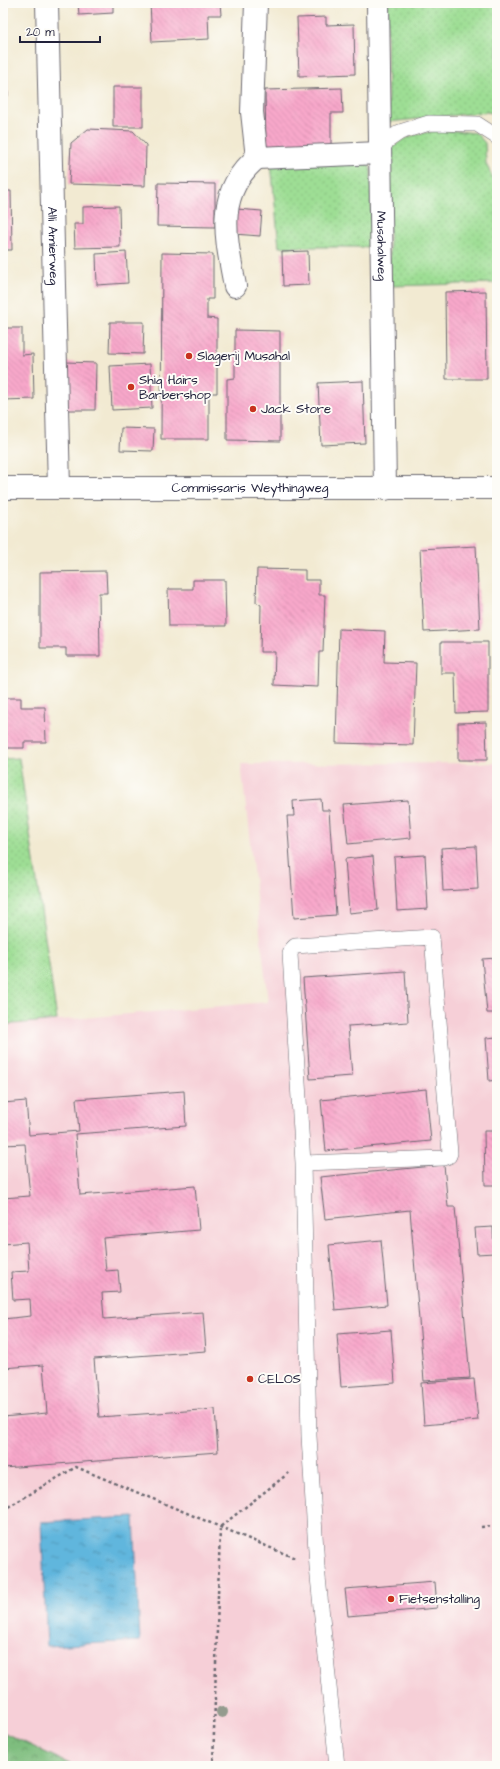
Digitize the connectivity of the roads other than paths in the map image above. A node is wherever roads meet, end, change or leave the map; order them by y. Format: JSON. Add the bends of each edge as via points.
{"nodes":[{"id":1,"x":47,"y":3,"type":"edge"},
{"id":2,"x":256,"y":3,"type":"edge"},
{"id":3,"x":378,"y":3,"type":"edge"},
{"id":4,"x":497,"y":137,"type":"edge"},
{"id":5,"x":380,"y":153,"type":"junction"},
{"id":6,"x":257,"y":158,"type":"junction"},
{"id":7,"x":235,"y":286,"type":"dead end"},
{"id":8,"x":3,"y":488,"type":"edge"},
{"id":9,"x":60,"y":488,"type":"junction"},
{"id":10,"x":497,"y":488,"type":"edge"},
{"id":11,"x":385,"y":489,"type":"junction"},
{"id":12,"x":303,"y":1163,"type":"junction"},
{"id":13,"x":337,"y":1766,"type":"edge"}],
"edges":[{"from":1,"to":9,"type":"street","name":"Alli Amierweg"},
{"from":2,"to":6,"type":"street","via":[[252,112]]},
{"from":3,"to":5,"type":"street","name":"Musahalweg"},
{"from":4,"to":5,"type":"lane","via":[[476,124],[429,123],[400,132],[387,142]]},
{"from":5,"to":6,"type":"street"},
{"from":5,"to":11,"type":"street","name":"Musahalweg"},
{"from":6,"to":7,"type":"street","via":[[244,168],[226,208],[226,238]]},
{"from":8,"to":9,"type":"street","name":"Commissaris Weythingweg"},
{"from":9,"to":11,"type":"street","name":"Commissaris Weythingweg"},
{"from":10,"to":11,"type":"street","name":"Commissaris Weythingweg"},
{"from":12,"to":12,"type":"lane","via":[[449,1156],[432,937],[295,946],[292,949],[290,954]]},
{"from":12,"to":13,"type":"lane","via":[[310,1456],[317,1567]]}]}
